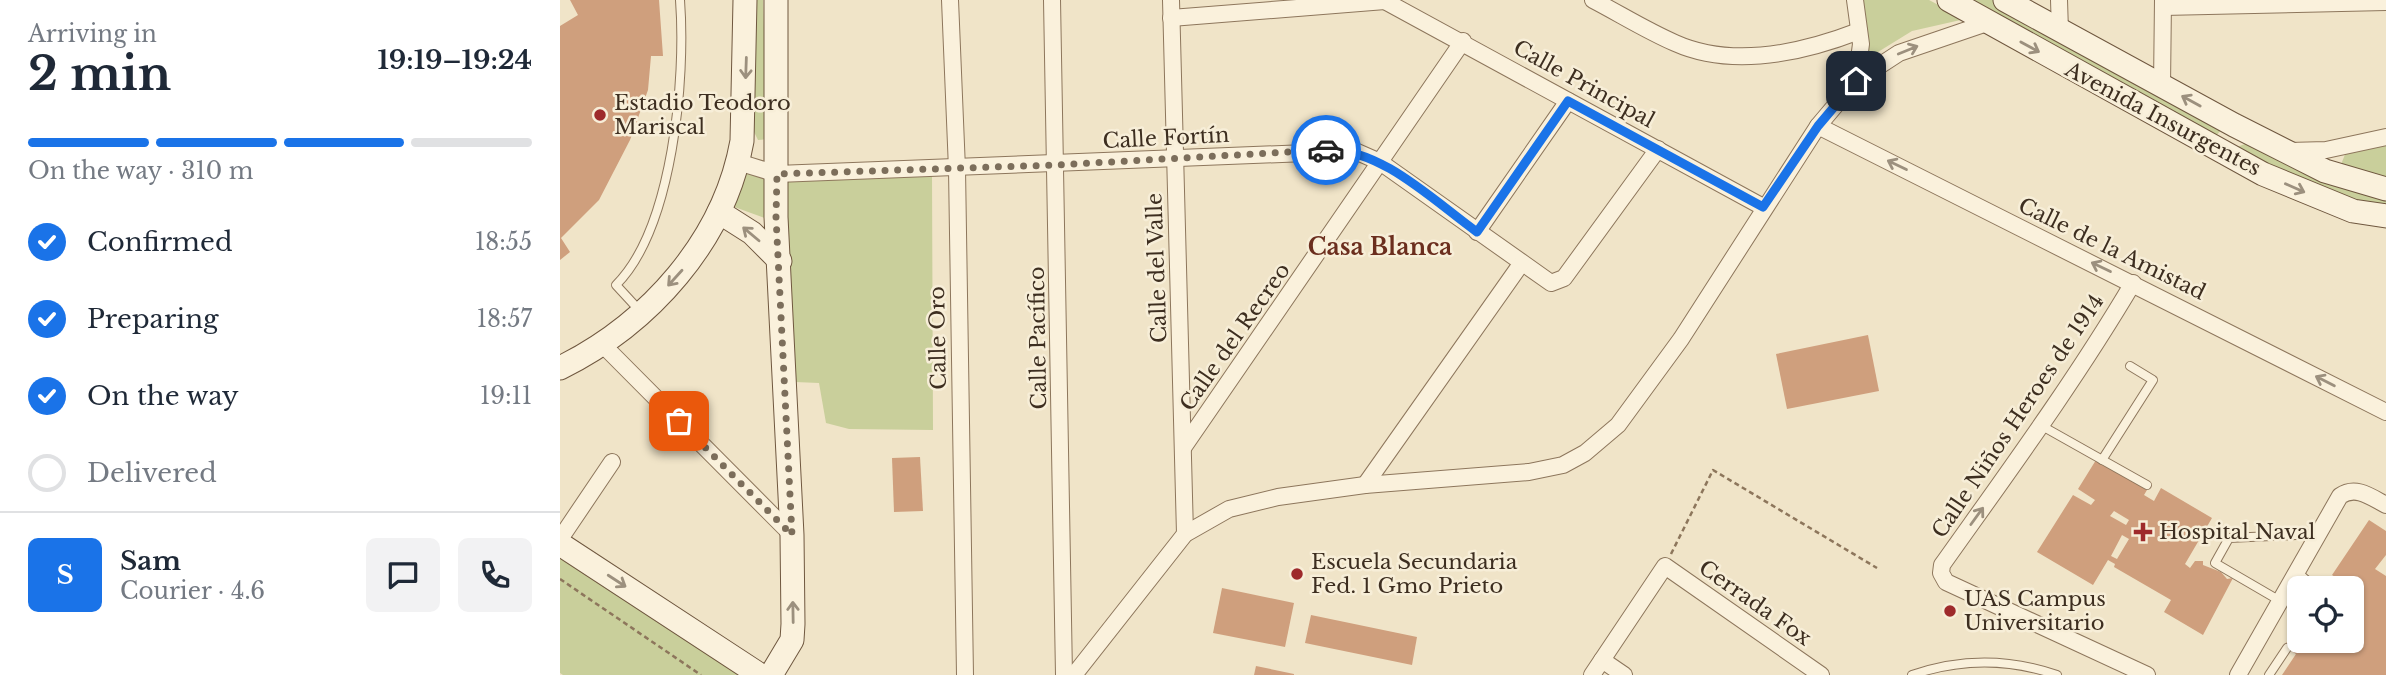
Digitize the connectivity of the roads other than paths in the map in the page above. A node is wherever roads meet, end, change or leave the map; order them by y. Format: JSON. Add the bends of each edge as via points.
{"nodes":[{"id":1,"x":680,"y":0,"type":"edge"},
{"id":2,"x":745,"y":0,"type":"edge"},
{"id":3,"x":776,"y":0,"type":"edge"},
{"id":4,"x":950,"y":0,"type":"edge"},
{"id":5,"x":1052,"y":0,"type":"edge"},
{"id":6,"x":1171,"y":0,"type":"edge"},
{"id":7,"x":1593,"y":0,"type":"edge"},
{"id":8,"x":1855,"y":0,"type":"edge"},
{"id":9,"x":1950,"y":0,"type":"edge"},
{"id":10,"x":2006,"y":0,"type":"edge"},
{"id":11,"x":2059,"y":0,"type":"edge"},
{"id":12,"x":1384,"y":1,"type":"edge"},
{"id":13,"x":2386,"y":2,"type":"edge"},
{"id":14,"x":2163,"y":3,"type":"edge"},
{"id":15,"x":1171,"y":18,"type":"junction"},
{"id":16,"x":1987,"y":23,"type":"junction"},
{"id":17,"x":1859,"y":31,"type":"junction"},
{"id":18,"x":2060,"y":31,"type":"junction"},
{"id":19,"x":1463,"y":41,"type":"junction"},
{"id":20,"x":1856,"y":81,"type":"junction"},
{"id":21,"x":2162,"y":86,"type":"junction"},
{"id":22,"x":1568,"y":101,"type":"junction"},
{"id":23,"x":2234,"y":125,"type":"junction"},
{"id":24,"x":1818,"y":126,"type":"junction"},
{"id":25,"x":2386,"y":137,"type":"edge"},
{"id":26,"x":1658,"y":149,"type":"junction"},
{"id":27,"x":2287,"y":151,"type":"junction"},
{"id":28,"x":2222,"y":152,"type":"junction"},
{"id":29,"x":1175,"y":159,"type":"junction"},
{"id":30,"x":738,"y":162,"type":"junction"},
{"id":31,"x":1380,"y":162,"type":"junction"},
{"id":32,"x":1056,"y":165,"type":"junction"},
{"id":33,"x":957,"y":169,"type":"junction"},
{"id":34,"x":777,"y":174,"type":"junction"},
{"id":35,"x":2386,"y":189,"type":"edge"},
{"id":36,"x":1763,"y":207,"type":"junction"},
{"id":37,"x":719,"y":212,"type":"junction"},
{"id":38,"x":2386,"y":216,"type":"edge"},
{"id":39,"x":1477,"y":232,"type":"junction"},
{"id":40,"x":780,"y":261,"type":"junction"},
{"id":41,"x":1521,"y":264,"type":"junction"},
{"id":42,"x":2133,"y":283,"type":"junction"},
{"id":43,"x":642,"y":313,"type":"junction"},
{"id":44,"x":603,"y":345,"type":"junction"},
{"id":45,"x":2130,"y":366,"type":"dead end"},
{"id":46,"x":560,"y":368,"type":"edge"},
{"id":47,"x":2386,"y":412,"type":"edge"},
{"id":48,"x":2042,"y":426,"type":"junction"},
{"id":49,"x":1183,"y":448,"type":"junction"},
{"id":50,"x":2102,"y":460,"type":"junction"},
{"id":51,"x":612,"y":462,"type":"dead end"},
{"id":52,"x":1365,"y":485,"type":"junction"},
{"id":53,"x":2147,"y":485,"type":"dead end"},
{"id":54,"x":2386,"y":505,"type":"edge"},
{"id":55,"x":1185,"y":534,"type":"junction"},
{"id":56,"x":2319,"y":534,"type":"junction"},
{"id":57,"x":792,"y":535,"type":"junction"},
{"id":58,"x":560,"y":541,"type":"edge"},
{"id":59,"x":2297,"y":572,"type":"junction"},
{"id":60,"x":2302,"y":576,"type":"edge"},
{"id":61,"x":2282,"y":602,"type":"junction"},
{"id":62,"x":2287,"y":648,"type":"dead end"},
{"id":63,"x":1602,"y":660,"type":"junction"},
{"id":64,"x":1933,"y":671,"type":"edge"},
{"id":65,"x":760,"y":675,"type":"edge"},
{"id":66,"x":771,"y":675,"type":"edge"},
{"id":67,"x":965,"y":675,"type":"edge"},
{"id":68,"x":1064,"y":675,"type":"edge"},
{"id":69,"x":1074,"y":675,"type":"edge"},
{"id":70,"x":1592,"y":675,"type":"edge"},
{"id":71,"x":1624,"y":675,"type":"edge"},
{"id":72,"x":1821,"y":675,"type":"edge"},
{"id":73,"x":1912,"y":675,"type":"edge"},
{"id":74,"x":2057,"y":675,"type":"edge"},
{"id":75,"x":2147,"y":675,"type":"edge"},
{"id":76,"x":2238,"y":675,"type":"edge"},
{"id":77,"x":2269,"y":675,"type":"edge"}],
"edges":[{"from":1,"to":43,"type":"lane","via":[[680,86],[672,155],[648,234],[633,268],[616,285]]},
{"from":2,"to":30,"type":"street","one_way":true,"via":[[744,110]]},
{"from":3,"to":34,"type":"street"},
{"from":4,"to":33,"type":"street","name":"Calle Oro"},
{"from":5,"to":32,"type":"street","name":"Calle Pacífico"},
{"from":6,"to":15,"type":"street","name":"Calle del Valle"},
{"from":7,"to":17,"type":"street","via":[[1677,44],[1712,53],[1751,56],[1798,51]]},
{"from":8,"to":17,"type":"street"},
{"from":9,"to":16,"type":"street","name":"Avenida Insurgentes"},
{"from":10,"to":18,"type":"street","name":"Avenida Insurgentes"},
{"from":11,"to":18,"type":"street"},
{"from":12,"to":15,"type":"street"},
{"from":12,"to":19,"type":"street","name":"Calle Principal"},
{"from":13,"to":14,"type":"street"},
{"from":14,"to":21,"type":"street"},
{"from":15,"to":29,"type":"street","name":"Calle del Valle"},
{"from":20,"to":16,"type":"street","one_way":true,"via":[[1899,53]]},
{"from":16,"to":28,"type":"street","name":"Avenida Insurgentes","one_way":true},
{"from":17,"to":20,"type":"street"},
{"from":18,"to":21,"type":"street","name":"Avenida Insurgentes"},
{"from":19,"to":22,"type":"street","name":"Calle Principal"},
{"from":19,"to":31,"type":"street","name":"Calle del Recreo"},
{"from":20,"to":24,"type":"street"},
{"from":23,"to":21,"type":"street","name":"Avenida Insurgentes","one_way":true},
{"from":22,"to":26,"type":"street","name":"Calle Principal"},
{"from":22,"to":39,"type":"street"},
{"from":23,"to":27,"type":"street","name":"Avenida Insurgentes"},
{"from":23,"to":28,"type":"street"},
{"from":24,"to":36,"type":"street"},
{"from":42,"to":24,"type":"street","name":"Calle de la Amistad","one_way":true},
{"from":25,"to":27,"type":"street","name":"Avenida Insurgentes","via":[[2326,150]]},
{"from":26,"to":36,"type":"street","name":"Calle Principal"},
{"from":26,"to":41,"type":"street","name":"Calle Fortín","via":[[1564,278],[1551,283]]},
{"from":27,"to":35,"type":"street","name":"Avenida Insurgentes","via":[[2325,171]]},
{"from":28,"to":38,"type":"street","name":"Avenida Insurgentes","one_way":true,"via":[[2310,195],[2353,211]]},
{"from":29,"to":31,"type":"street","name":"Calle Fortín","via":[[1338,149]]},
{"from":29,"to":32,"type":"street","name":"Calle Fortín"},
{"from":29,"to":49,"type":"street","name":"Calle del Valle"},
{"from":30,"to":34,"type":"street","name":"Calle Fortín"},
{"from":30,"to":37,"type":"street"},
{"from":31,"to":39,"type":"street","name":"Calle Fortín"},
{"from":31,"to":49,"type":"street","name":"Calle del Recreo"},
{"from":32,"to":33,"type":"street","name":"Calle Fortín"},
{"from":32,"to":68,"type":"street","name":"Calle Pacífico"},
{"from":33,"to":34,"type":"street","name":"Calle Fortín"},
{"from":33,"to":67,"type":"street","name":"Calle Oro"},
{"from":34,"to":40,"type":"street"},
{"from":36,"to":52,"type":"street","via":[[1673,349],[1618,425],[1585,453],[1563,465],[1529,472]]},
{"from":40,"to":37,"type":"street","one_way":true,"via":[[752,233]]},
{"from":37,"to":43,"type":"street","one_way":true,"via":[[683,269]]},
{"from":39,"to":41,"type":"street","name":"Calle Fortín"},
{"from":40,"to":57,"type":"street"},
{"from":41,"to":52,"type":"street"},
{"from":47,"to":42,"type":"street","name":"Calle de la Amistad","one_way":true},
{"from":42,"to":48,"type":"street","name":"Calle Niños Heroes de 1914"},
{"from":43,"to":44,"type":"street"},
{"from":44,"to":46,"type":"street"},
{"from":44,"to":57,"type":"street"},
{"from":45,"to":50,"type":"lane","via":[[2153,380]]},
{"from":48,"to":50,"type":"lane"},
{"from":75,"to":48,"type":"street","name":"Calle Niños Heroes de 1914","one_way":true,"via":[[1946,582],[1941,573],[1942,565]]},
{"from":49,"to":55,"type":"street","name":"Calle del Valle"},
{"from":50,"to":53,"type":"lane"},
{"from":51,"to":58,"type":"street"},
{"from":52,"to":55,"type":"street","via":[[1229,509]]},
{"from":54,"to":56,"type":"street","via":[[2347,491]]},
{"from":55,"to":69,"type":"street"},
{"from":56,"to":59,"type":"street"},
{"from":56,"to":61,"type":"lane","via":[[2230,538],[2215,563]]},
{"from":66,"to":57,"type":"street","one_way":true,"via":[[792,640]]},
{"from":58,"to":65,"type":"street","one_way":true},
{"from":59,"to":60,"type":"lane"},
{"from":59,"to":61,"type":"street"},
{"from":61,"to":76,"type":"street"},
{"from":62,"to":77,"type":"lane"},
{"from":63,"to":70,"type":"street"},
{"from":63,"to":71,"type":"street"},
{"from":63,"to":72,"type":"street","name":"Cerrada Fox","via":[[1665,566]]},
{"from":64,"to":73,"type":"lane"},
{"from":64,"to":74,"type":"lane","via":[[1981,661],[2025,664]]}]}
